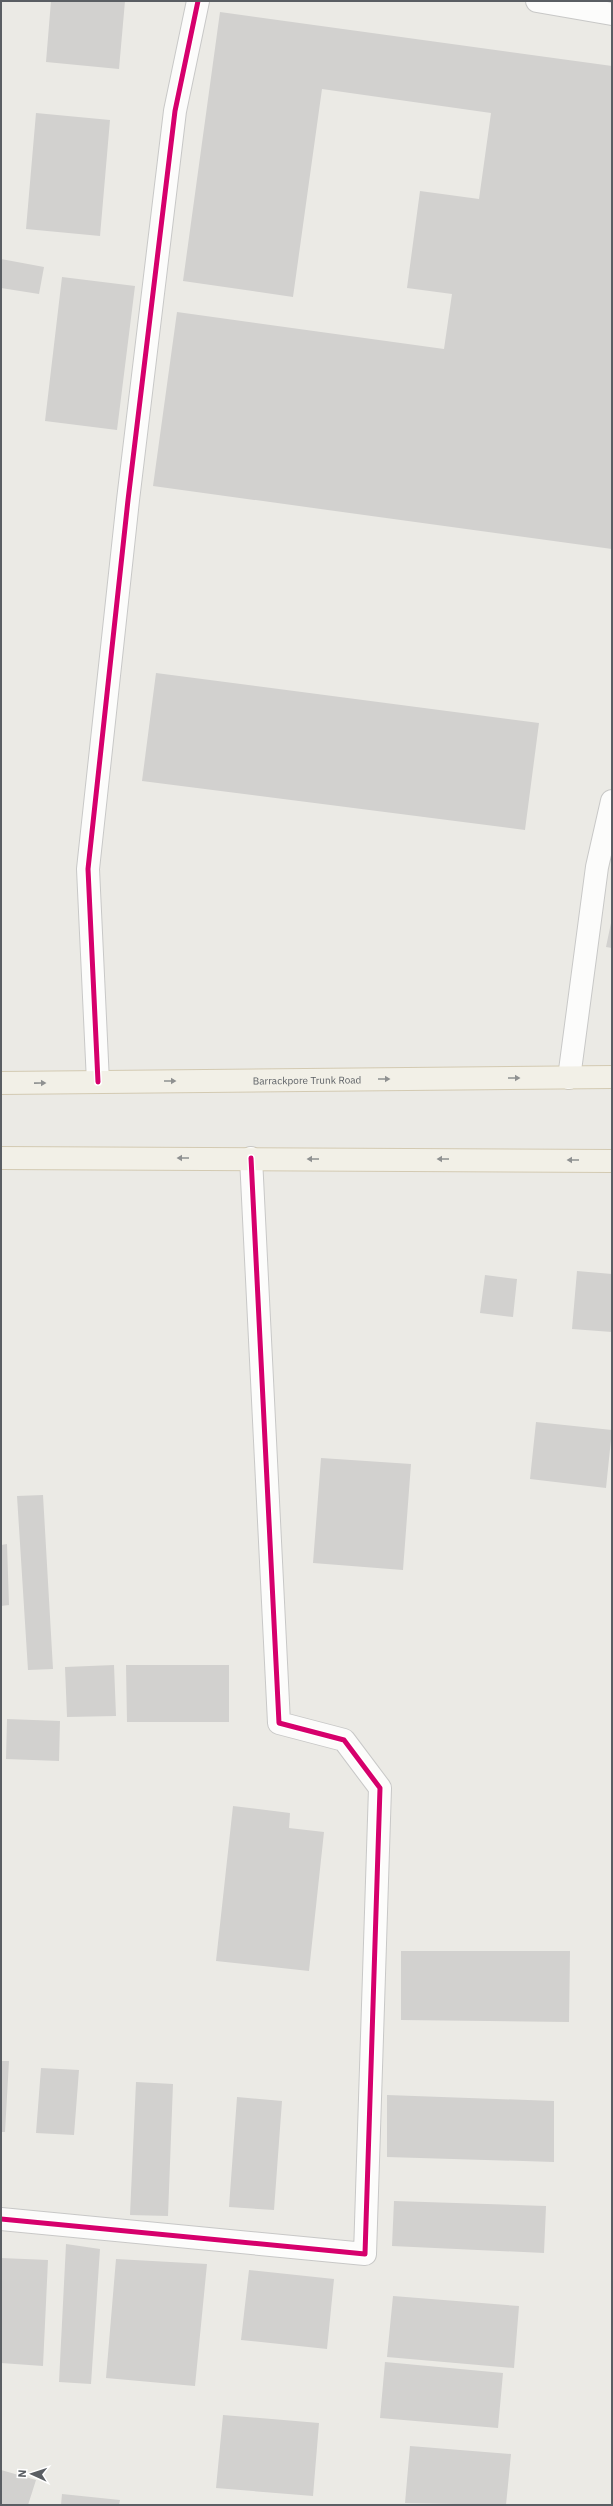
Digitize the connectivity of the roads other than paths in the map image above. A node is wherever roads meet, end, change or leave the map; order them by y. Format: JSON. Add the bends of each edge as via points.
{"nodes":[{"id":1,"x":198,"y":1,"type":"edge"},
{"id":2,"x":537,"y":1,"type":"edge"},
{"id":3,"x":612,"y":14,"type":"edge"},
{"id":4,"x":612,"y":801,"type":"edge"},
{"id":5,"x":612,"y":1077,"type":"edge"},
{"id":6,"x":569,"y":1078,"type":"junction"},
{"id":7,"x":98,"y":1082,"type":"junction"},
{"id":8,"x":1,"y":1083,"type":"edge"},
{"id":9,"x":1,"y":1158,"type":"edge"},
{"id":10,"x":251,"y":1158,"type":"junction"},
{"id":11,"x":612,"y":1161,"type":"edge"},
{"id":12,"x":1,"y":2219,"type":"edge"}],
"edges":[{"from":1,"to":7,"type":"street","via":[[174,119],[129,492],[88,869]]},
{"from":2,"to":3,"type":"street"},
{"from":4,"to":6,"type":"street","via":[[597,867]]},
{"from":5,"to":6,"type":"main road","name":"Barrackpore Trunk Road"},
{"from":7,"to":6,"type":"main road","name":"Barrackpore Trunk Road","one_way":true},
{"from":8,"to":7,"type":"main road","name":"Barrackpore Trunk Road","one_way":true},
{"from":10,"to":9,"type":"main road","one_way":true},
{"from":11,"to":10,"type":"main road","one_way":true},
{"from":10,"to":12,"type":"street","via":[[279,1722],[344,1740],[380,1788],[365,2254]]}]}
